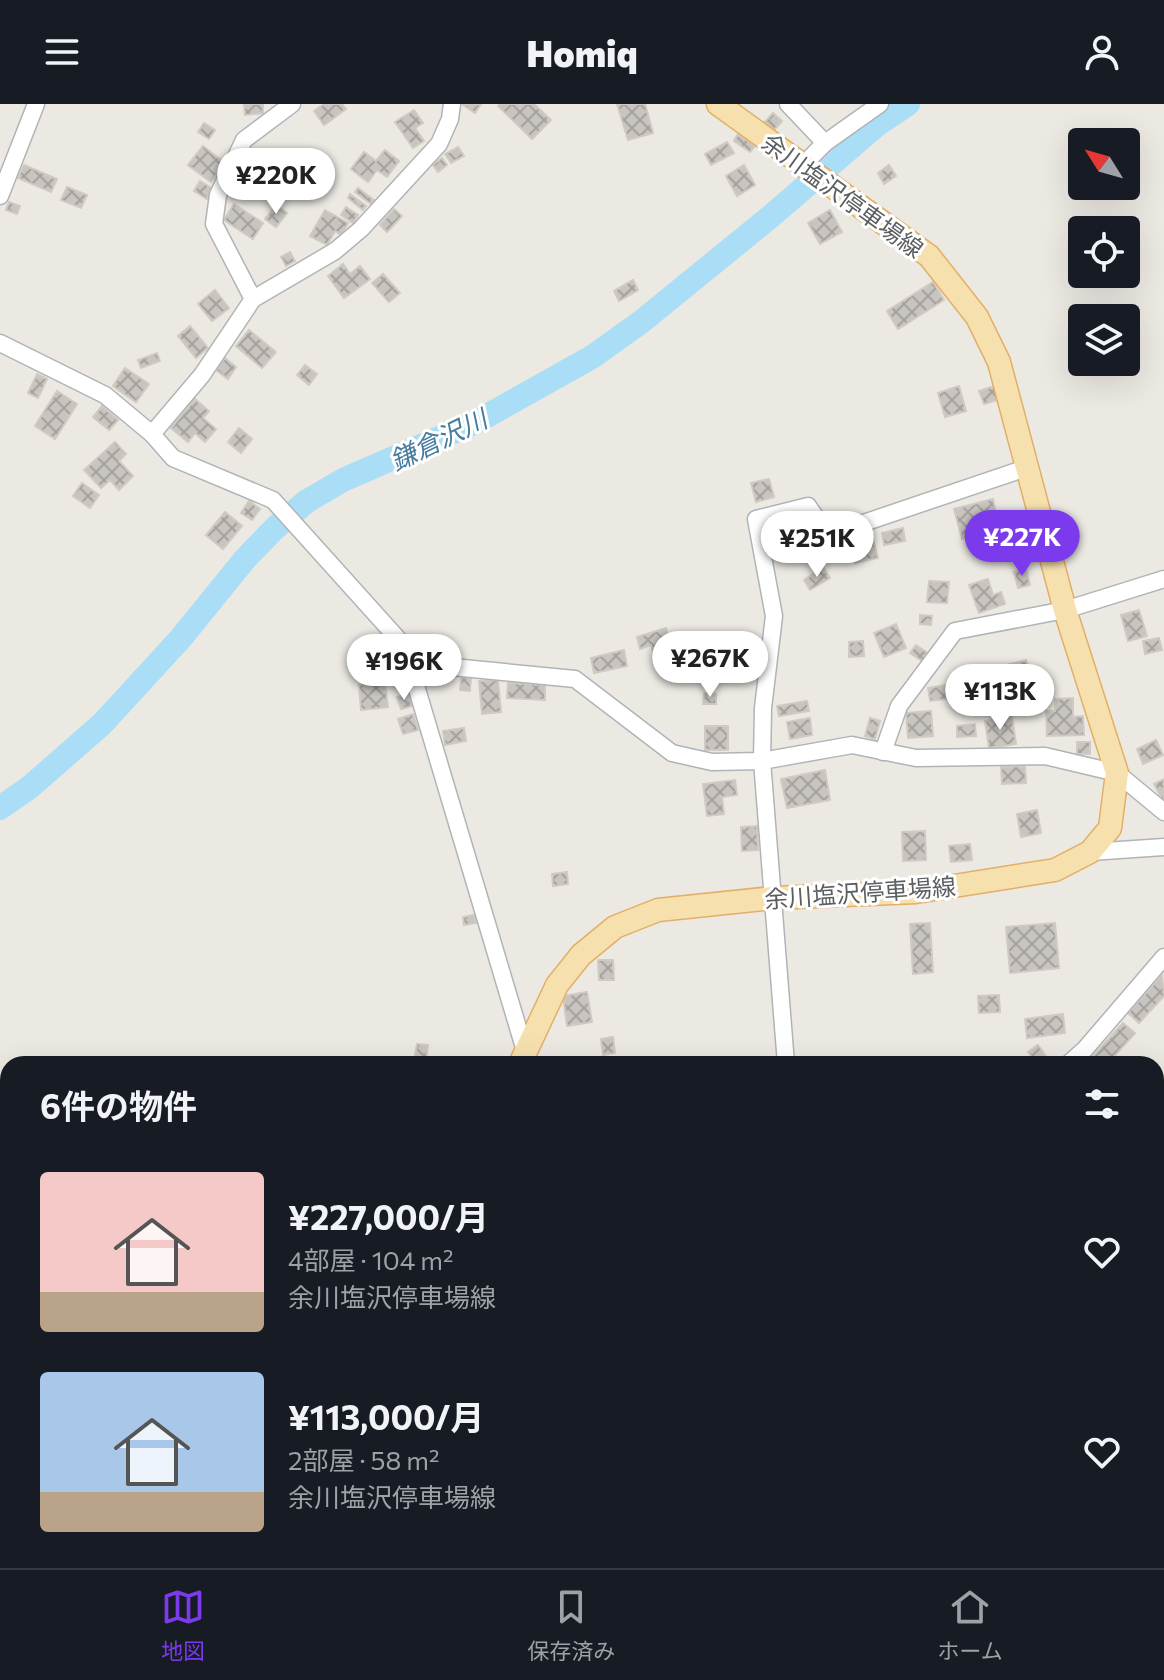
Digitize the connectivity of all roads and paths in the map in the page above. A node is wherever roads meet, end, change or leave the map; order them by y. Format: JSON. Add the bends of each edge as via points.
{"nodes":[{"id":1,"x":36,"y":104,"type":"edge"},
{"id":2,"x":452,"y":104,"type":"edge"},
{"id":3,"x":718,"y":104,"type":"edge"},
{"id":4,"x":788,"y":104,"type":"edge"},
{"id":5,"x":880,"y":104,"type":"edge"},
{"id":6,"x":289,"y":105,"type":"edge"},
{"id":7,"x":825,"y":143,"type":"junction"},
{"id":8,"x":803,"y":165,"type":"junction"},
{"id":9,"x":0,"y":196,"type":"edge"},
{"id":10,"x":253,"y":299,"type":"junction"},
{"id":11,"x":0,"y":343,"type":"edge"},
{"id":12,"x":152,"y":434,"type":"junction"},
{"id":13,"x":1029,"y":467,"type":"junction"},
{"id":14,"x":1164,"y":579,"type":"edge"},
{"id":15,"x":1065,"y":610,"type":"junction"},
{"id":16,"x":411,"y":669,"type":"junction"},
{"id":17,"x":883,"y":752,"type":"junction"},
{"id":18,"x":762,"y":761,"type":"junction"},
{"id":19,"x":1117,"y":773,"type":"junction"},
{"id":20,"x":1164,"y":812,"type":"edge"},
{"id":21,"x":1164,"y":847,"type":"edge"},
{"id":22,"x":1090,"y":852,"type":"junction"},
{"id":23,"x":773,"y":898,"type":"junction"},
{"id":24,"x":1164,"y":957,"type":"edge"},
{"id":25,"x":521,"y":1056,"type":"edge"},
{"id":26,"x":523,"y":1056,"type":"edge"},
{"id":27,"x":785,"y":1056,"type":"edge"},
{"id":28,"x":1077,"y":1056,"type":"edge"}],
"edges":[{"from":1,"to":9,"type":"street"},
{"from":2,"to":10,"type":"street","via":[[439,144],[361,229],[335,251]]},
{"from":3,"to":8,"type":"main road","name":"余川塩沢停車場線"},
{"from":4,"to":7,"type":"street"},
{"from":5,"to":7,"type":"street"},
{"from":6,"to":10,"type":"street","via":[[244,140],[218,195],[214,224]]},
{"from":7,"to":8,"type":"street"},
{"from":8,"to":13,"type":"main road","name":"余川塩沢停車場線","via":[[929,256],[977,317],[999,362]]},
{"from":10,"to":12,"type":"street","via":[[202,375]]},
{"from":11,"to":12,"type":"street","via":[[105,395]]},
{"from":12,"to":16,"type":"street","via":[[173,458],[273,500],[408,650]]},
{"from":13,"to":15,"type":"main road","name":"余川塩沢停車場線"},
{"from":13,"to":18,"type":"street","via":[[828,535],[808,506],[756,519],[774,616]]},
{"from":14,"to":15,"type":"street"},
{"from":15,"to":17,"type":"street","via":[[955,631],[899,706]]},
{"from":15,"to":19,"type":"main road","name":"余川塩沢停車場線"},
{"from":16,"to":18,"type":"street","via":[[432,665],[575,679],[672,753],[712,762]]},
{"from":16,"to":25,"type":"street"},
{"from":17,"to":18,"type":"street","via":[[852,745]]},
{"from":17,"to":19,"type":"street","via":[[916,758],[1045,756]]},
{"from":18,"to":23,"type":"street"},
{"from":19,"to":20,"type":"street"},
{"from":19,"to":22,"type":"main road","name":"余川塩沢停車場線","via":[[1110,828]]},
{"from":21,"to":22,"type":"street"},
{"from":22,"to":23,"type":"main road","name":"余川塩沢停車場線","via":[[1055,870],[916,892]]},
{"from":23,"to":26,"type":"main road","name":"余川塩沢停車場線","via":[[658,910],[615,927],[581,955],[557,985]]},
{"from":23,"to":27,"type":"street"},
{"from":24,"to":28,"type":"street"}]}
